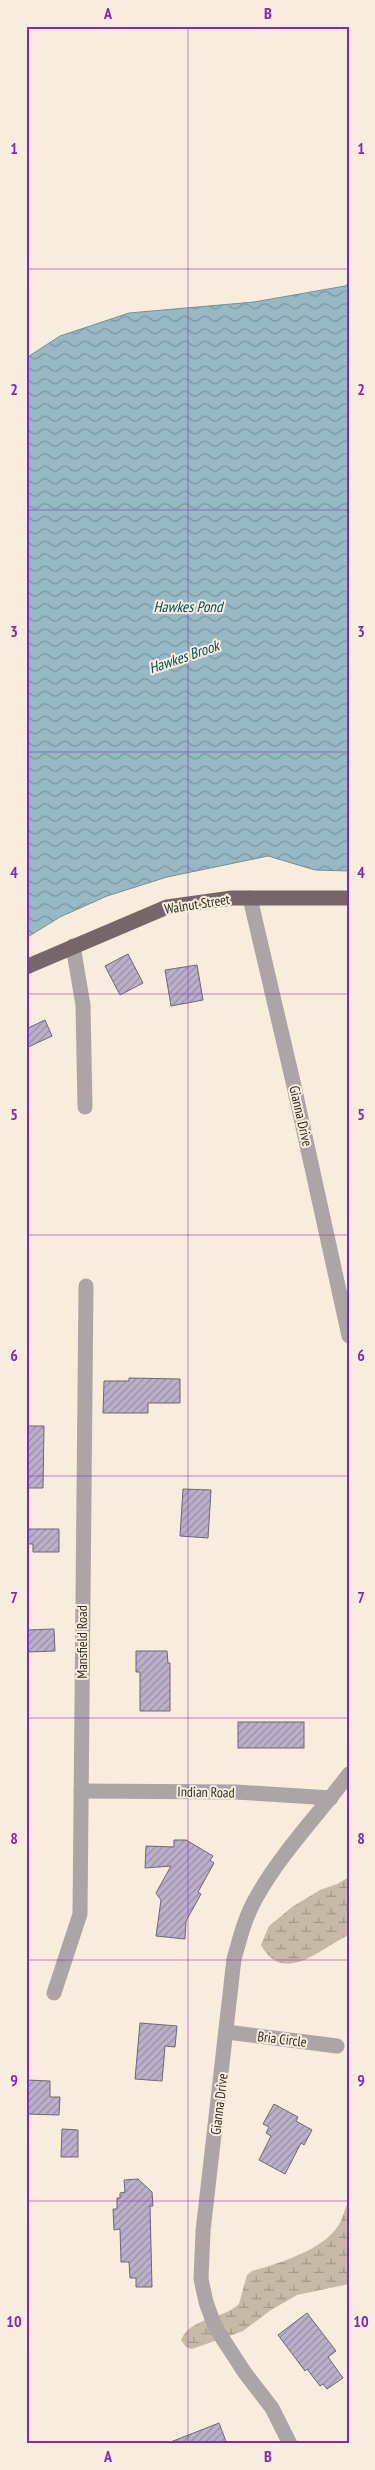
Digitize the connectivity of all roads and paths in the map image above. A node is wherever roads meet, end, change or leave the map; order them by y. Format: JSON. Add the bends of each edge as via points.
{"nodes":[{"id":1,"x":250,"y":898,"type":"junction"},
{"id":2,"x":349,"y":898,"type":"edge"},
{"id":3,"x":73,"y":946,"type":"junction"},
{"id":4,"x":26,"y":967,"type":"edge"},
{"id":5,"x":85,"y":1107,"type":"dead end"},
{"id":6,"x":86,"y":1286,"type":"dead end"},
{"id":7,"x":349,"y":1336,"type":"edge"},
{"id":8,"x":349,"y":1774,"type":"edge"},
{"id":9,"x":81,"y":1791,"type":"junction"},
{"id":10,"x":331,"y":1798,"type":"junction"},
{"id":11,"x":54,"y":1993,"type":"dead end"},
{"id":12,"x":227,"y":2032,"type":"junction"},
{"id":13,"x":337,"y":2046,"type":"dead end"},
{"id":14,"x":290,"y":2444,"type":"edge"}],
"edges":[{"from":1,"to":2,"type":"main road","name":"Walnut Street"},
{"from":1,"to":3,"type":"main road","name":"Walnut Street","via":[[166,907]]},
{"from":1,"to":7,"type":"street","name":"Gianna Drive"},
{"from":3,"to":4,"type":"main road","name":"Walnut Street"},
{"from":3,"to":5,"type":"street","via":[[83,1005]]},
{"from":6,"to":9,"type":"street","name":"Mansfield Road"},
{"from":8,"to":10,"type":"street","name":"Gianna Drive"},
{"from":9,"to":10,"type":"street","name":"Indian Road","via":[[236,1792]]},
{"from":9,"to":11,"type":"street","name":"Mansfield Road","via":[[80,1914]]},
{"from":10,"to":12,"type":"street","name":"Gianna Drive","via":[[274,1870],[242,1928],[234,1959]]},
{"from":12,"to":13,"type":"street","name":"Bria Circle"},
{"from":12,"to":14,"type":"street","name":"Gianna Drive","via":[[203,2232],[201,2279],[215,2327],[244,2373],[272,2408]]}]}
